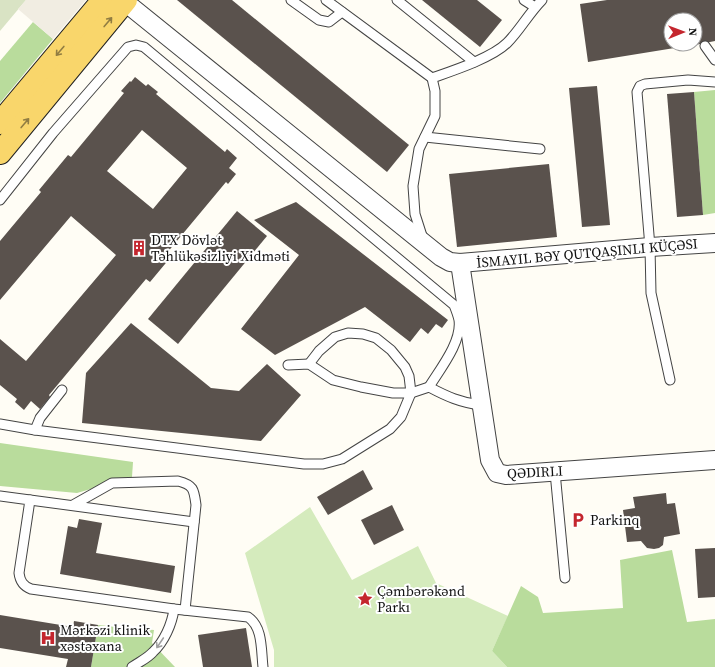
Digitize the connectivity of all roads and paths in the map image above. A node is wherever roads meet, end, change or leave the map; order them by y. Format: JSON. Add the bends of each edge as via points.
{"nodes":[{"id":1,"x":103,"y":0,"type":"edge"},
{"id":2,"x":291,"y":0,"type":"edge"},
{"id":3,"x":326,"y":0,"type":"edge"},
{"id":4,"x":397,"y":0,"type":"edge"},
{"id":5,"x":524,"y":0,"type":"edge"},
{"id":6,"x":542,"y":0,"type":"edge"},
{"id":7,"x":125,"y":1,"type":"edge"},
{"id":8,"x":535,"y":7,"type":"junction"},
{"id":9,"x":342,"y":12,"type":"junction"},
{"id":10,"x":706,"y":46,"type":"dead end"},
{"id":11,"x":715,"y":60,"type":"edge"},
{"id":12,"x":474,"y":62,"type":"junction"},
{"id":13,"x":432,"y":78,"type":"junction"},
{"id":14,"x":715,"y":82,"type":"edge"},
{"id":15,"x":0,"y":123,"type":"edge"},
{"id":16,"x":425,"y":137,"type":"junction"},
{"id":17,"x":540,"y":149,"type":"dead end"},
{"id":18,"x":0,"y":153,"type":"edge"},
{"id":19,"x":0,"y":200,"type":"edge"},
{"id":20,"x":424,"y":243,"type":"junction"},
{"id":21,"x":715,"y":243,"type":"edge"},
{"id":22,"x":650,"y":247,"type":"junction"},
{"id":23,"x":460,"y":263,"type":"junction"},
{"id":24,"x":310,"y":364,"type":"junction"},
{"id":25,"x":288,"y":365,"type":"dead end"},
{"id":26,"x":670,"y":380,"type":"dead end"},
{"id":27,"x":429,"y":387,"type":"junction"},
{"id":28,"x":62,"y":390,"type":"dead end"},
{"id":29,"x":411,"y":393,"type":"junction"},
{"id":30,"x":481,"y":405,"type":"junction"},
{"id":31,"x":0,"y":424,"type":"edge"},
{"id":32,"x":35,"y":430,"type":"junction"},
{"id":33,"x":715,"y":460,"type":"edge"},
{"id":34,"x":555,"y":472,"type":"junction"},
{"id":35,"x":0,"y":496,"type":"edge"},
{"id":36,"x":30,"y":500,"type":"junction"},
{"id":37,"x":74,"y":505,"type":"junction"},
{"id":38,"x":194,"y":522,"type":"junction"},
{"id":39,"x":565,"y":578,"type":"dead end"},
{"id":40,"x":174,"y":609,"type":"junction"},
{"id":41,"x":185,"y":610,"type":"junction"},
{"id":42,"x":132,"y":667,"type":"edge"},
{"id":43,"x":263,"y":667,"type":"edge"}],
"edges":[{"from":1,"to":15,"type":"main road","one_way":true},
{"from":2,"to":9,"type":"lane","via":[[319,20],[330,22]]},
{"from":3,"to":9,"type":"lane"},
{"from":4,"to":12,"type":"lane"},
{"from":5,"to":8,"type":"lane"},
{"from":6,"to":8,"type":"lane"},
{"from":18,"to":7,"type":"main road","one_way":true},
{"from":7,"to":20,"type":"street"},
{"from":8,"to":12,"type":"lane","via":[[507,43],[496,52]]},
{"from":9,"to":13,"type":"lane"},
{"from":10,"to":11,"type":"lane"},
{"from":12,"to":13,"type":"lane"},
{"from":13,"to":16,"type":"lane","via":[[435,116]]},
{"from":14,"to":22,"type":"lane","via":[[688,80],[645,84],[640,86],[637,92]]},
{"from":16,"to":17,"type":"lane"},
{"from":16,"to":20,"type":"lane","via":[[419,149],[413,186],[415,214]]},
{"from":19,"to":27,"type":"lane","via":[[53,133],[128,47],[144,47],[454,305],[459,321],[457,337]]},
{"from":20,"to":23,"type":"street","via":[[441,257],[450,262]]},
{"from":21,"to":22,"type":"street"},
{"from":22,"to":23,"type":"street"},
{"from":22,"to":26,"type":"lane","via":[[651,293]]},
{"from":23,"to":30,"type":"street","name":"QƏDIRLI"},
{"from":24,"to":25,"type":"lane"},
{"from":24,"to":29,"type":"lane","via":[[333,380],[374,390]]},
{"from":24,"to":29,"type":"lane","via":[[319,351],[335,337],[348,333],[363,334],[376,338],[406,367]]},
{"from":27,"to":29,"type":"lane"},
{"from":27,"to":30,"type":"lane","via":[[452,399]]},
{"from":28,"to":32,"type":"lane","via":[[40,418]]},
{"from":29,"to":32,"type":"lane","via":[[401,417],[390,429],[342,459],[323,464],[304,464]]},
{"from":30,"to":34,"type":"street","name":"QƏDIRLI","via":[[490,460],[497,473],[506,475]]},
{"from":31,"to":32,"type":"lane"},
{"from":33,"to":34,"type":"street","name":"QƏDIRLI"},
{"from":34,"to":39,"type":"lane"},
{"from":35,"to":36,"type":"lane"},
{"from":36,"to":37,"type":"lane"},
{"from":36,"to":40,"type":"lane","via":[[19,573],[26,587]]},
{"from":37,"to":38,"type":"lane"},
{"from":37,"to":38,"type":"lane","via":[[112,483],[178,481],[192,487],[195,494]]},
{"from":38,"to":41,"type":"lane"},
{"from":40,"to":41,"type":"lane"},
{"from":40,"to":42,"type":"lane","one_way":true,"via":[[172,620],[154,652]]},
{"from":41,"to":43,"type":"lane","via":[[248,617],[254,621],[259,631]]}]}
